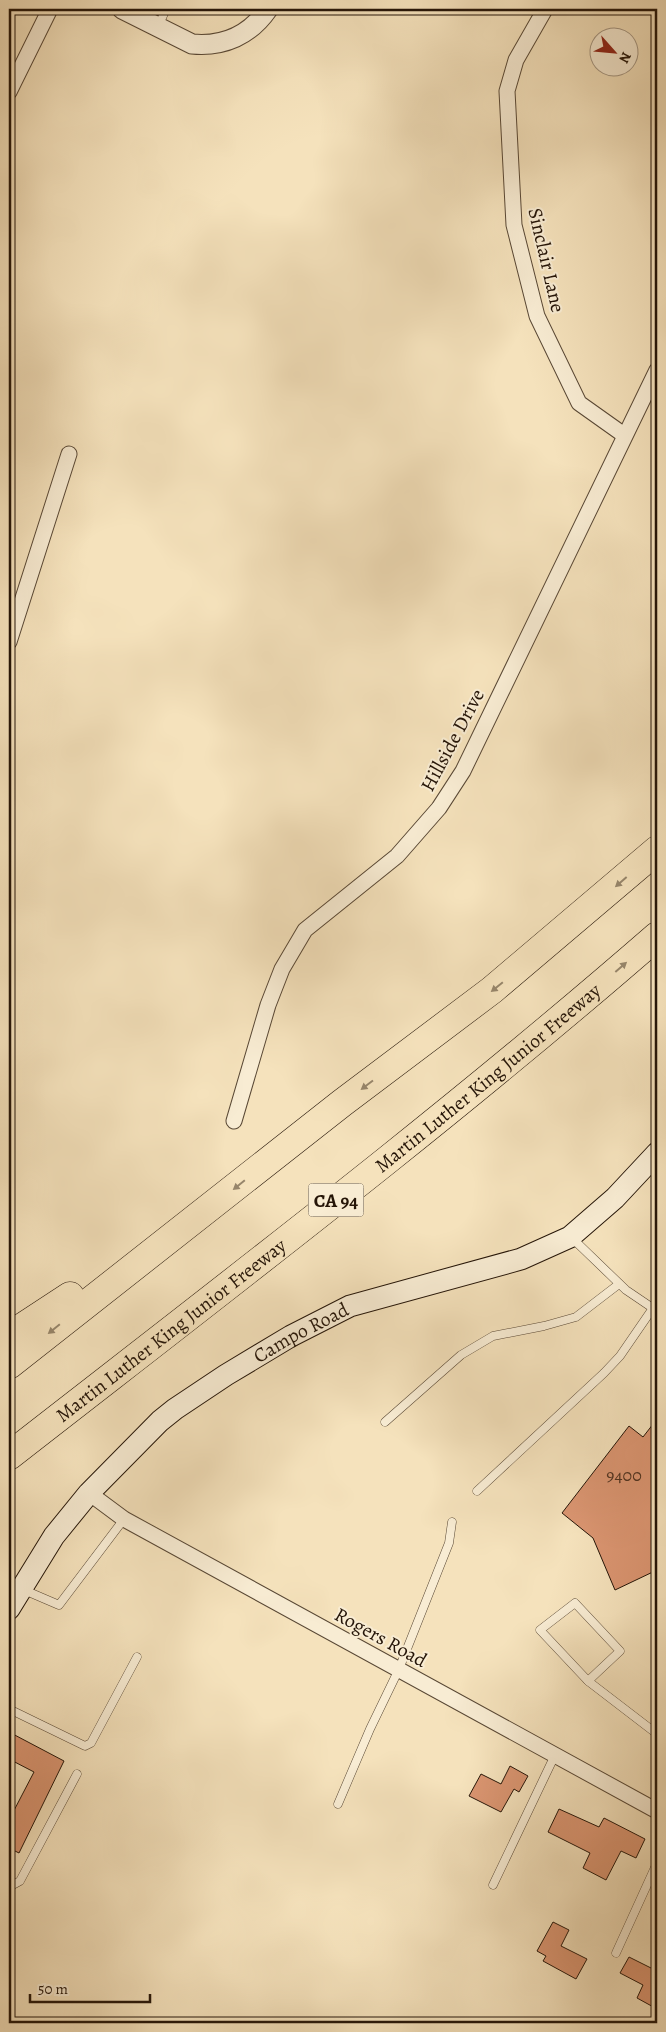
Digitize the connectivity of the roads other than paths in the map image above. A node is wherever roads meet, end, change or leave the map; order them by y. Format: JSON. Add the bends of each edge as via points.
{"nodes":[{"id":1,"x":50,"y":9,"type":"edge"},
{"id":2,"x":122,"y":9,"type":"edge"},
{"id":3,"x":166,"y":9,"type":"edge"},
{"id":4,"x":268,"y":9,"type":"edge"},
{"id":5,"x":544,"y":11,"type":"dead end"},
{"id":6,"x":158,"y":27,"type":"junction"},
{"id":7,"x":9,"y":92,"type":"edge"},
{"id":8,"x":657,"y":370,"type":"edge"},
{"id":9,"x":624,"y":436,"type":"junction"},
{"id":10,"x":69,"y":454,"type":"dead end"},
{"id":11,"x":9,"y":642,"type":"edge"},
{"id":12,"x":657,"y":850,"type":"edge"},
{"id":13,"x":657,"y":936,"type":"edge"},
{"id":14,"x":234,"y":1121,"type":"dead end"},
{"id":15,"x":657,"y":1153,"type":"edge"},
{"id":16,"x":217,"y":1203,"type":"junction"},
{"id":17,"x":570,"y":1237,"type":"junction"},
{"id":18,"x":619,"y":1284,"type":"junction"},
{"id":19,"x":655,"y":1310,"type":"edge"},
{"id":20,"x":9,"y":1336,"type":"edge"},
{"id":21,"x":9,"y":1365,"type":"edge"},
{"id":22,"x":385,"y":1422,"type":"dead end"},
{"id":23,"x":9,"y":1456,"type":"edge"},
{"id":24,"x":477,"y":1491,"type":"dead end"},
{"id":25,"x":89,"y":1493,"type":"junction"},
{"id":26,"x":124,"y":1519,"type":"junction"},
{"id":27,"x":452,"y":1522,"type":"dead end"},
{"id":28,"x":20,"y":1589,"type":"junction"},
{"id":29,"x":9,"y":1609,"type":"edge"},
{"id":30,"x":136,"y":1657,"type":"dead end"},
{"id":31,"x":398,"y":1670,"type":"junction"},
{"id":32,"x":588,"y":1681,"type":"junction"},
{"id":33,"x":9,"y":1709,"type":"edge"},
{"id":34,"x":657,"y":1734,"type":"edge"},
{"id":35,"x":555,"y":1755,"type":"junction"},
{"id":36,"x":77,"y":1774,"type":"dead end"},
{"id":37,"x":338,"y":1804,"type":"dead end"},
{"id":38,"x":657,"y":1811,"type":"edge"},
{"id":39,"x":657,"y":1863,"type":"edge"},
{"id":40,"x":493,"y":1885,"type":"dead end"},
{"id":41,"x":9,"y":1887,"type":"edge"},
{"id":42,"x":616,"y":1953,"type":"dead end"}],
"edges":[{"from":1,"to":7,"type":"street"},
{"from":2,"to":6,"type":"street"},
{"from":3,"to":6,"type":"lane"},
{"from":4,"to":6,"type":"street","via":[[247,31],[232,40],[215,44],[192,44]]},
{"from":5,"to":9,"type":"street","name":"Sinclair Lane","via":[[516,60],[507,91],[514,225],[537,316],[579,404]]},
{"from":8,"to":9,"type":"street","name":"Hillside Drive"},
{"from":9,"to":14,"type":"street","name":"Hillside Drive","via":[[463,771],[439,808],[397,856],[305,930],[282,969],[268,1005]]},
{"from":10,"to":11,"type":"street"},
{"from":12,"to":16,"type":"highway","one_way":true,"via":[[492,990],[342,1103]]},
{"from":23,"to":13,"type":"highway","name":"Martin Luther King Junior Freeway","number":"CA 94","one_way":true,"via":[[291,1236],[567,1014]]},
{"from":15,"to":17,"type":"main road","name":"Campo Road","via":[[615,1198]]},
{"from":16,"to":20,"type":"highway"},
{"from":16,"to":21,"type":"highway","one_way":true},
{"from":17,"to":18,"type":"lane"},
{"from":17,"to":25,"type":"main road","name":"Campo Road","via":[[521,1258],[350,1306],[291,1336],[174,1409]]},
{"from":18,"to":19,"type":"lane"},
{"from":18,"to":22,"type":"lane","via":[[576,1317],[493,1336],[469,1350]]},
{"from":19,"to":24,"type":"lane","via":[[604,1373]]},
{"from":25,"to":26,"type":"street","name":"Rogers Road"},
{"from":25,"to":28,"type":"main road","name":"Campo Road","via":[[54,1536]]},
{"from":26,"to":28,"type":"lane","via":[[59,1605]]},
{"from":26,"to":31,"type":"street","name":"Rogers Road"},
{"from":27,"to":31,"type":"lane","via":[[450,1543]]},
{"from":28,"to":29,"type":"main road","name":"Campo Road"},
{"from":30,"to":33,"type":"lane","via":[[91,1743],[85,1746]]},
{"from":31,"to":35,"type":"street","name":"Rogers Road"},
{"from":31,"to":37,"type":"lane"},
{"from":32,"to":32,"type":"lane","via":[[620,1651],[575,1603],[540,1630]]},
{"from":32,"to":34,"type":"lane"},
{"from":35,"to":38,"type":"street","name":"Rogers Road"},
{"from":35,"to":40,"type":"lane"},
{"from":36,"to":41,"type":"lane","via":[[20,1881]]},
{"from":39,"to":42,"type":"lane"}]}
